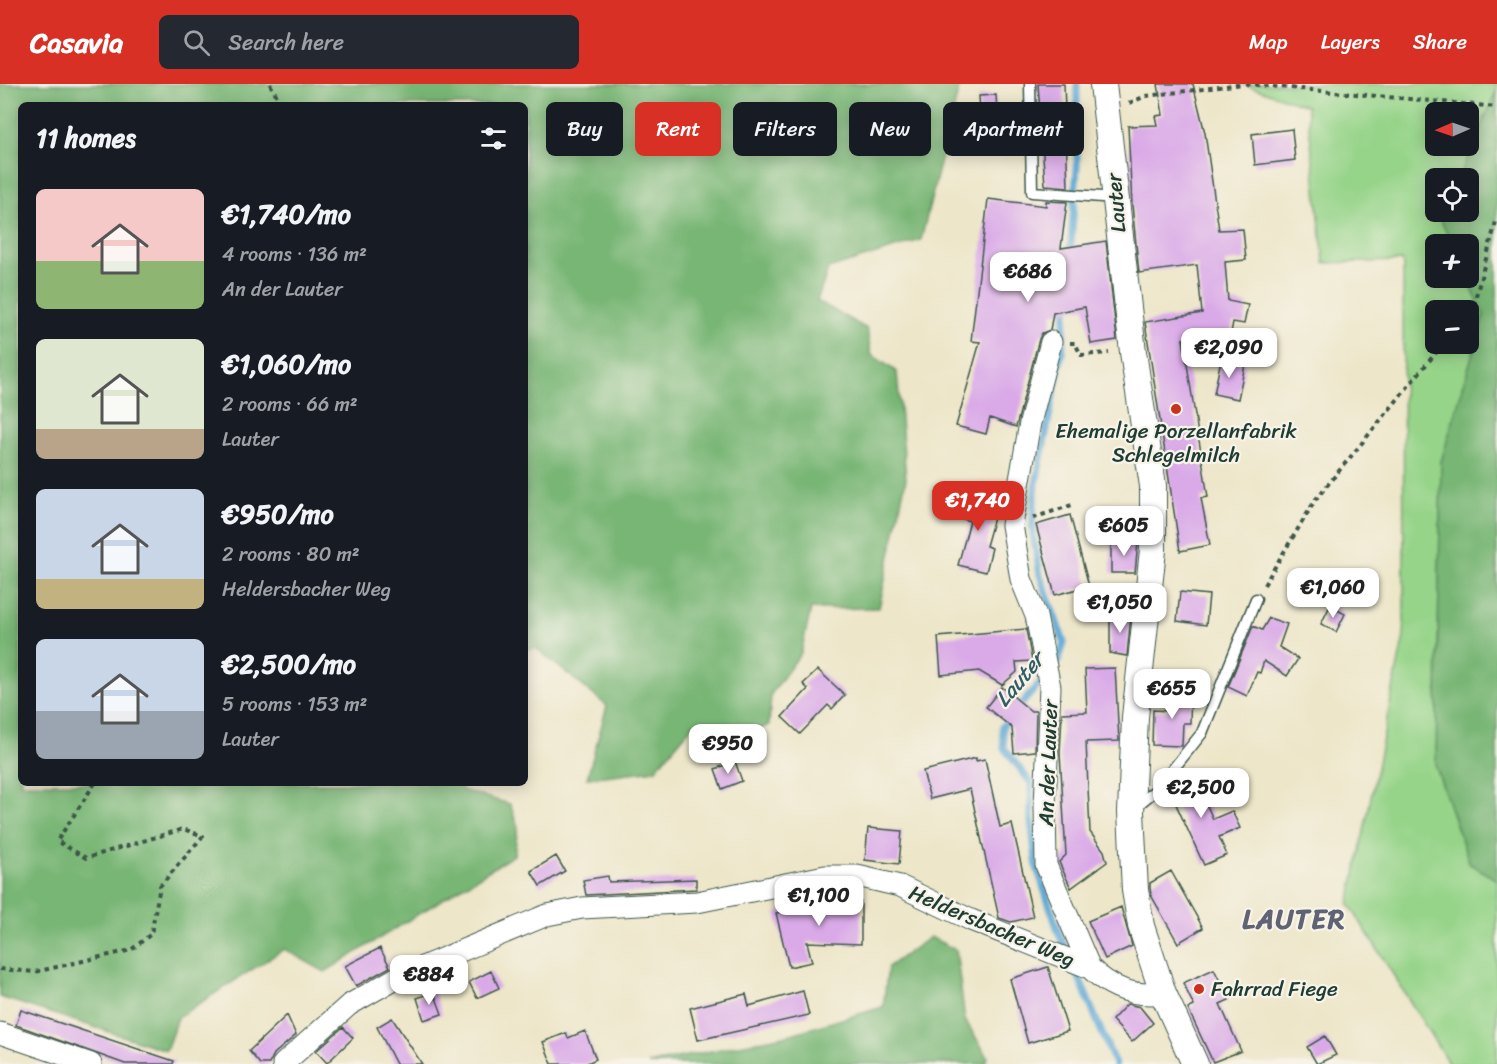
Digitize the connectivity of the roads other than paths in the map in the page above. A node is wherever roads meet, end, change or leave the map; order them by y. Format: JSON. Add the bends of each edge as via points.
{"nodes":[{"id":1,"x":1030,"y":84,"type":"edge"},
{"id":2,"x":1103,"y":84,"type":"edge"},
{"id":3,"x":1116,"y":198,"type":"junction"},
{"id":4,"x":1051,"y":342,"type":"dead end"},
{"id":5,"x":1256,"y":599,"type":"road end"},
{"id":6,"x":1131,"y":812,"type":"junction"},
{"id":7,"x":1090,"y":968,"type":"junction"},
{"id":8,"x":1162,"y":993,"type":"junction"},
{"id":9,"x":0,"y":1033,"type":"edge"},
{"id":10,"x":92,"y":1064,"type":"edge"},
{"id":11,"x":283,"y":1064,"type":"edge"},
{"id":12,"x":1195,"y":1064,"type":"edge"}],
"edges":[{"from":1,"to":3,"type":"lane","via":[[1032,192]]},
{"from":2,"to":3,"type":"street","name":"Lauter"},
{"from":3,"to":6,"type":"street","name":"Lauter","via":[[1153,486],[1153,550],[1135,717]]},
{"from":4,"to":7,"type":"street","name":"An der Lauter","via":[[1029,423],[1012,525],[1021,579],[1046,654],[1050,687],[1046,866]]},
{"from":5,"to":6,"type":"lane","via":[[1202,733],[1157,789]]},
{"from":6,"to":8,"type":"street","name":"Lauter","via":[[1135,890]]},
{"from":7,"to":8,"type":"street","name":"Heldersbacher Weg","via":[[1102,980],[1140,996]]},
{"from":7,"to":11,"type":"street","name":"Heldersbacher Weg","via":[[900,886],[857,876],[825,876],[697,902],[582,908],[536,919],[396,978],[349,1005]]},
{"from":8,"to":12,"type":"street","name":"Lauter"},
{"from":9,"to":10,"type":"street"}]}
